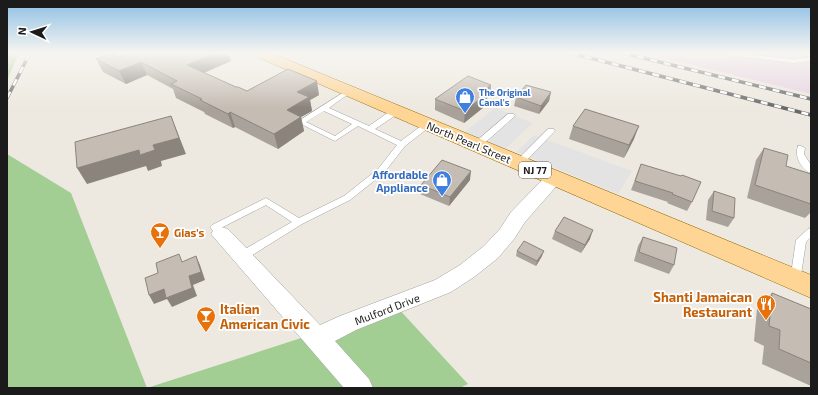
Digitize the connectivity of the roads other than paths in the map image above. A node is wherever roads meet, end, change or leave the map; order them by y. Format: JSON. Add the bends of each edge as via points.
{"nodes":[{"id":1,"x":304,"y":71,"type":"edge"},
{"id":2,"x":349,"y":91,"type":"junction"},
{"id":3,"x":324,"y":108,"type":"junction"},
{"id":4,"x":396,"y":111,"type":"junction"},
{"id":5,"x":511,"y":116,"type":"dead end"},
{"id":6,"x":358,"y":124,"type":"junction"},
{"id":7,"x":428,"y":125,"type":"junction"},
{"id":8,"x":370,"y":129,"type":"junction"},
{"id":9,"x":551,"y":131,"type":"dead end"},
{"id":10,"x":402,"y":144,"type":"junction"},
{"id":11,"x":477,"y":145,"type":"junction"},
{"id":12,"x":801,"y":148,"type":"dead end"},
{"id":13,"x":520,"y":163,"type":"junction"},
{"id":14,"x":811,"y":170,"type":"edge"},
{"id":15,"x":554,"y":178,"type":"junction"},
{"id":16,"x":299,"y":222,"type":"junction"},
{"id":17,"x":811,"y":232,"type":"edge"},
{"id":18,"x":221,"y":234,"type":"joint"},
{"id":19,"x":242,"y":256,"type":"junction"},
{"id":20,"x":803,"y":284,"type":"edge"},
{"id":21,"x":318,"y":338,"type":"junction"},
{"id":22,"x":360,"y":388,"type":"edge"}],
"edges":[{"from":1,"to":2,"type":"main road","name":"North Pearl Street","number":"NJ 77"},
{"from":2,"to":3,"type":"lane"},
{"from":2,"to":4,"type":"main road","name":"North Pearl Street","number":"NJ 77"},
{"from":3,"to":6,"type":"lane"},
{"from":3,"to":6,"type":"lane","via":[[301,122],[335,139]]},
{"from":4,"to":7,"type":"main road","name":"North Pearl Street","number":"NJ 77"},
{"from":4,"to":8,"type":"lane"},
{"from":5,"to":11,"type":"lane"},
{"from":6,"to":8,"type":"lane"},
{"from":7,"to":10,"type":"lane"},
{"from":7,"to":11,"type":"main road","name":"North Pearl Street","number":"NJ 77"},
{"from":8,"to":10,"type":"lane"},
{"from":9,"to":13,"type":"lane"},
{"from":10,"to":16,"type":"lane","via":[[381,171],[347,198]]},
{"from":11,"to":13,"type":"main road","name":"North Pearl Street","number":"NJ 77"},
{"from":12,"to":14,"type":"lane","via":[[802,160]]},
{"from":13,"to":15,"type":"main road","name":"North Pearl Street","number":"NJ 77"},
{"from":15,"to":20,"type":"main road","name":"North Pearl Street","number":"NJ 77"},
{"from":15,"to":21,"type":"street","name":"Mulford Drive","via":[[492,252],[467,271],[443,286],[348,323]]},
{"from":16,"to":18,"type":"lane","via":[[266,201],[215,227]]},
{"from":16,"to":19,"type":"lane"},
{"from":17,"to":20,"type":"lane","via":[[801,240]]},
{"from":18,"to":19,"type":"street"},
{"from":19,"to":21,"type":"street"},
{"from":21,"to":22,"type":"street"}]}
